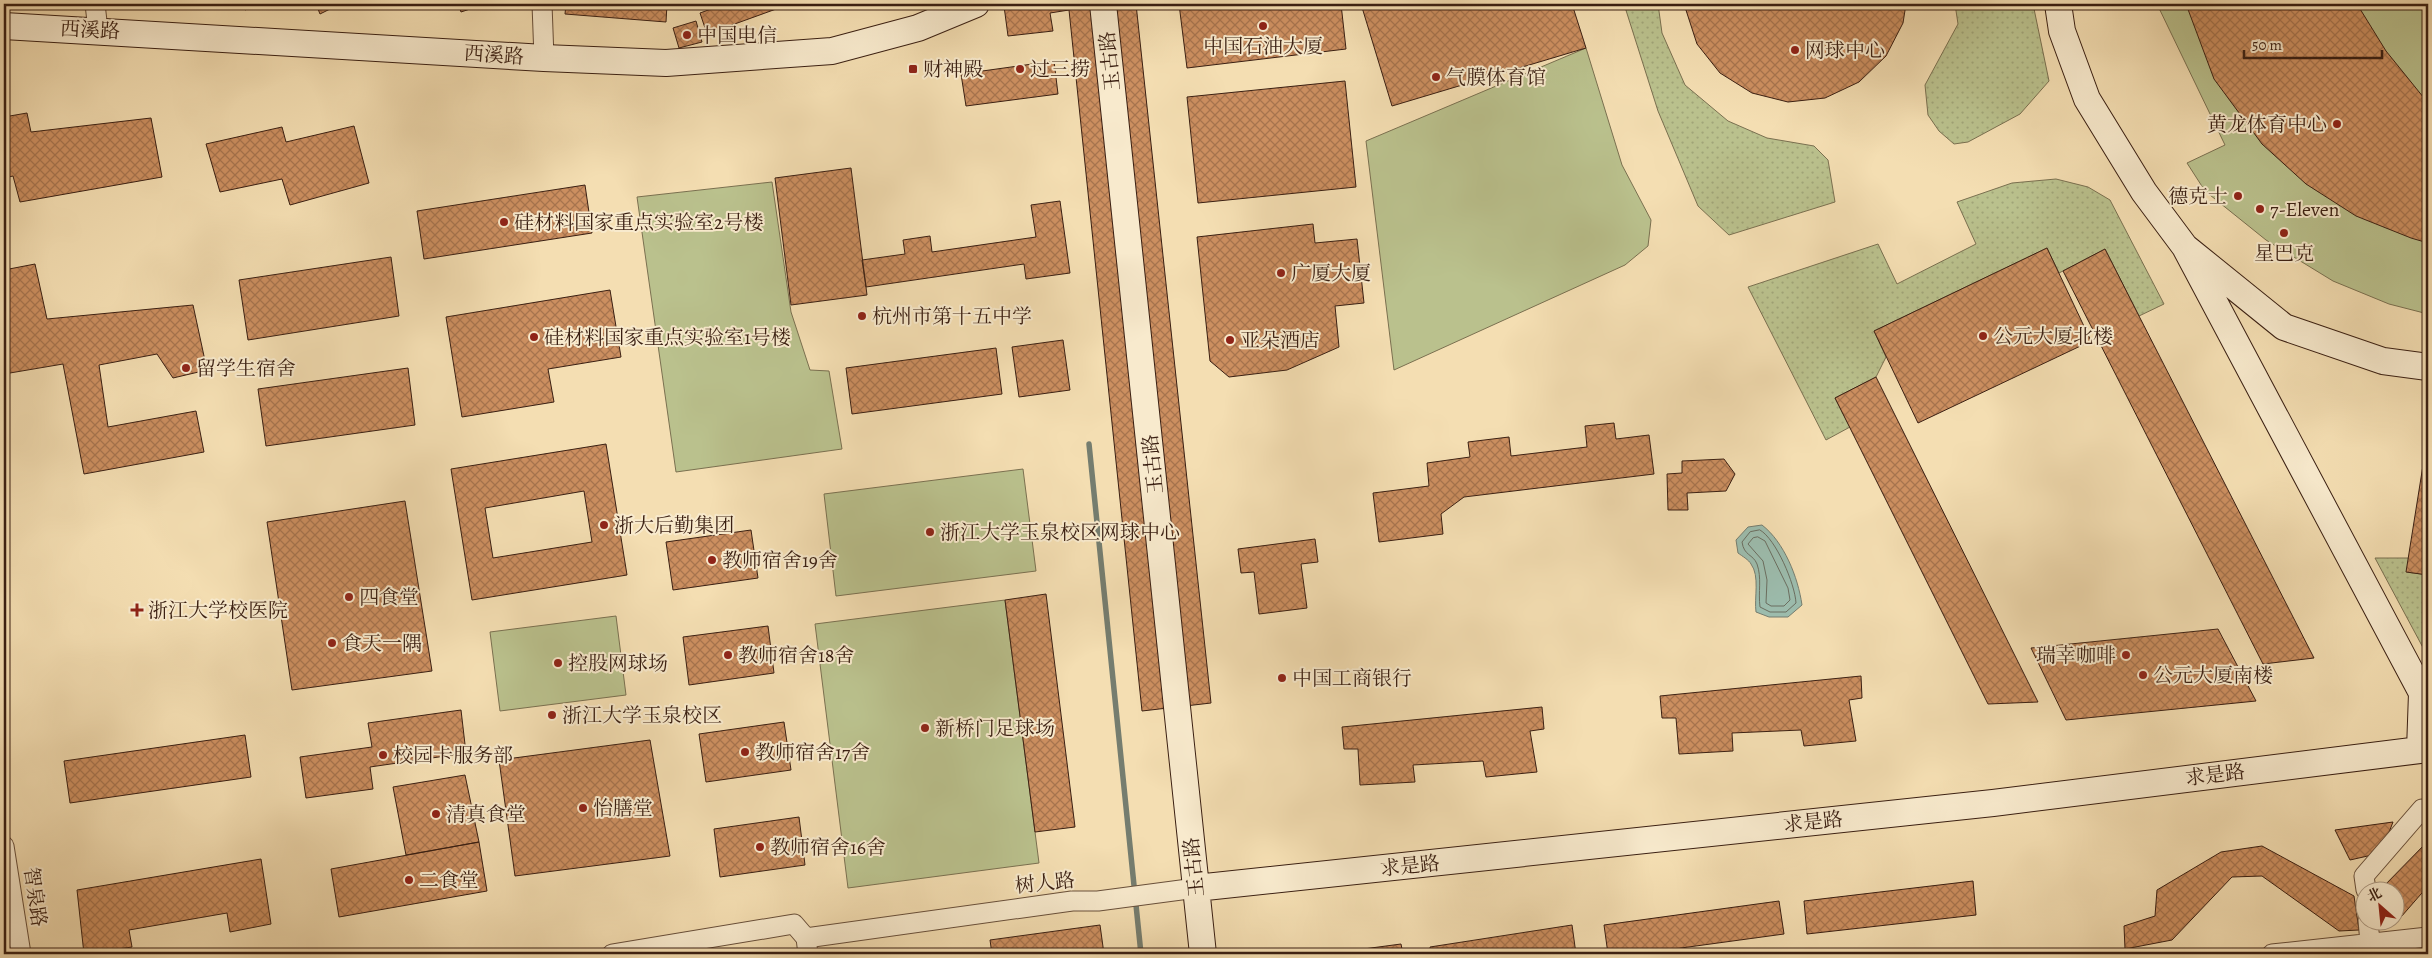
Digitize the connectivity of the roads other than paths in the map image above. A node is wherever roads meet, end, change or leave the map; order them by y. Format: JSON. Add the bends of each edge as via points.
{"nodes":[{"id":1,"x":95,"y":4,"type":"edge"},
{"id":2,"x":542,"y":4,"type":"edge"},
{"id":3,"x":976,"y":4,"type":"edge"},
{"id":4,"x":1103,"y":4,"type":"edge"},
{"id":5,"x":2058,"y":4,"type":"edge"},
{"id":6,"x":4,"y":26,"type":"edge"},
{"id":7,"x":98,"y":30,"type":"junction"},
{"id":8,"x":544,"y":58,"type":"junction"},
{"id":9,"x":2185,"y":247,"type":"junction"},
{"id":10,"x":2428,"y":367,"type":"edge"},
{"id":11,"x":2425,"y":691,"type":"edge"},
{"id":12,"x":2424,"y":749,"type":"edge"},
{"id":13,"x":2428,"y":809,"type":"edge"},
{"id":14,"x":4,"y":846,"type":"edge"},
{"id":15,"x":2365,"y":880,"type":"edge"},
{"id":16,"x":1196,"y":888,"type":"junction"},
{"id":17,"x":2369,"y":930,"type":"edge"},
{"id":18,"x":2428,"y":937,"type":"edge"},
{"id":19,"x":2370,"y":943,"type":"junction"},
{"id":20,"x":807,"y":947,"type":"edge"},
{"id":21,"x":2297,"y":953,"type":"edge"},
{"id":22,"x":21,"y":954,"type":"edge"},
{"id":23,"x":612,"y":954,"type":"edge"},
{"id":24,"x":1203,"y":954,"type":"edge"},
{"id":25,"x":2272,"y":954,"type":"edge"}],
"edges":[{"from":1,"to":7,"type":"street"},
{"from":2,"to":8,"type":"street"},
{"from":3,"to":8,"type":"main road","name":"西溪路","via":[[918,28],[832,51],[666,63]]},
{"from":4,"to":16,"type":"main road","name":"玉古路"},
{"from":5,"to":9,"type":"main road","via":[[2062,31],[2087,99],[2144,192]]},
{"from":6,"to":7,"type":"main road","name":"西溪路"},
{"from":7,"to":8,"type":"main road","name":"西溪路"},
{"from":9,"to":10,"type":"main road","via":[[2284,327],[2383,361]]},
{"from":9,"to":11,"type":"main road"},
{"from":11,"to":12,"type":"main road"},
{"from":12,"to":16,"type":"main road","name":"求是路","via":[[1993,803]]},
{"from":13,"to":15,"type":"street","via":[[2422,809],[2364,876]]},
{"from":14,"to":22,"type":"street","name":"智泉路"},
{"from":16,"to":20,"type":"street","name":"树人路"},
{"from":16,"to":24,"type":"main road","name":"玉古路"},
{"from":17,"to":19,"type":"street"},
{"from":18,"to":19,"type":"street"},
{"from":19,"to":21,"type":"street"},
{"from":20,"to":23,"type":"street","via":[[794,924]]},
{"from":21,"to":25,"type":"street"}]}
